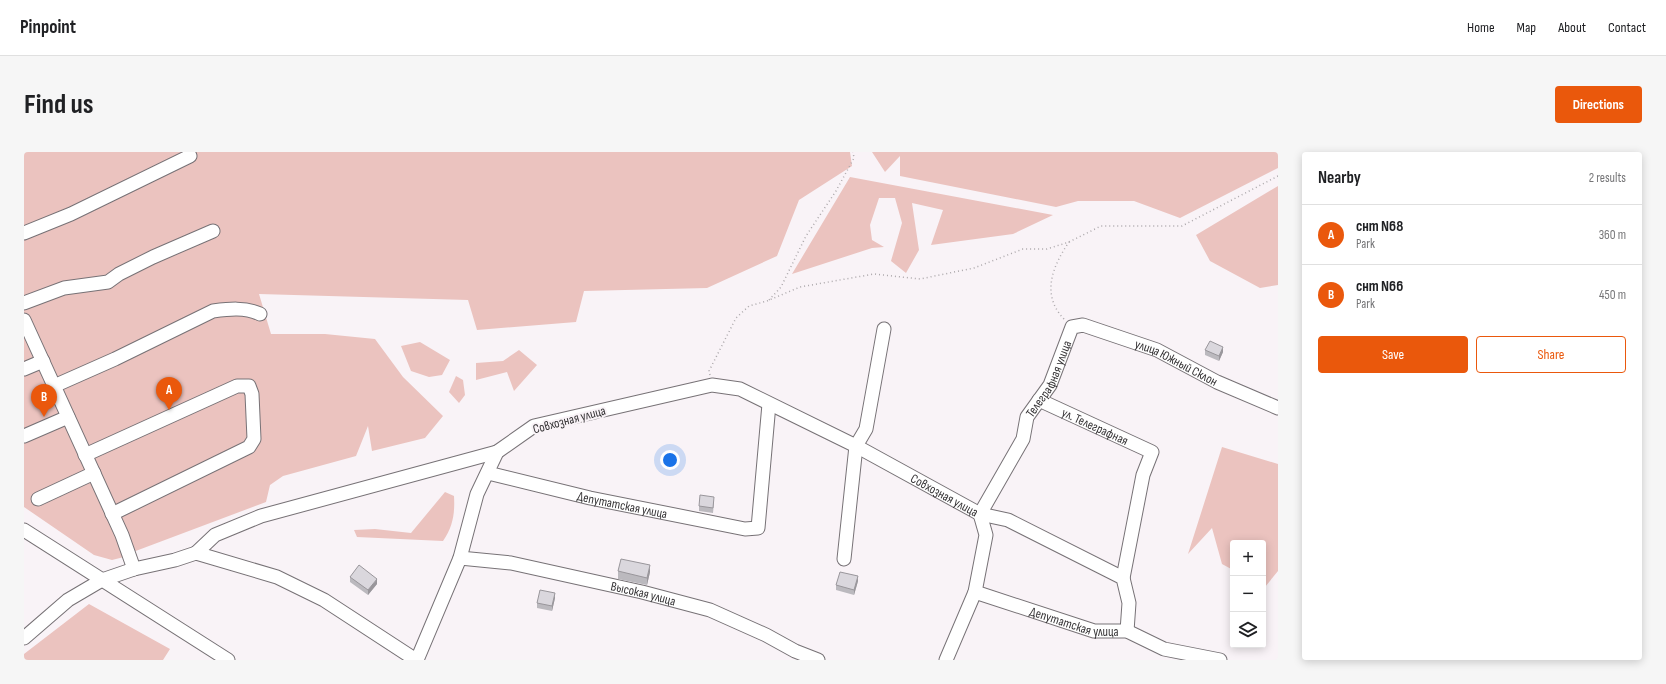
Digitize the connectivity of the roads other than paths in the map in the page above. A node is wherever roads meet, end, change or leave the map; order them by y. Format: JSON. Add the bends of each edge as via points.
{"nodes":[{"id":1,"x":190,"y":156,"type":"dead end"},
{"id":2,"x":213,"y":231,"type":"dead end"},
{"id":3,"x":24,"y":233,"type":"edge"},
{"id":4,"x":24,"y":303,"type":"edge"},
{"id":5,"x":260,"y":314,"type":"dead end"},
{"id":6,"x":24,"y":320,"type":"edge"},
{"id":7,"x":1072,"y":327,"type":"joint"},
{"id":8,"x":884,"y":329,"type":"dead end"},
{"id":9,"x":43,"y":361,"type":"junction"},
{"id":10,"x":24,"y":369,"type":"edge"},
{"id":11,"x":54,"y":386,"type":"junction"},
{"id":12,"x":1039,"y":400,"type":"junction"},
{"id":13,"x":769,"y":404,"type":"junction"},
{"id":14,"x":1278,"y":408,"type":"edge"},
{"id":15,"x":68,"y":417,"type":"junction"},
{"id":16,"x":24,"y":436,"type":"edge"},
{"id":17,"x":856,"y":446,"type":"junction"},
{"id":18,"x":497,"y":452,"type":"junction"},
{"id":19,"x":85,"y":455,"type":"junction"},
{"id":20,"x":94,"y":473,"type":"junction"},
{"id":21,"x":488,"y":473,"type":"junction"},
{"id":22,"x":38,"y":499,"type":"dead end"},
{"id":23,"x":112,"y":514,"type":"junction"},
{"id":24,"x":980,"y":514,"type":"junction"},
{"id":25,"x":24,"y":530,"type":"edge"},
{"id":26,"x":196,"y":552,"type":"junction"},
{"id":27,"x":460,"y":558,"type":"junction"},
{"id":28,"x":844,"y":559,"type":"dead end"},
{"id":29,"x":134,"y":569,"type":"junction"},
{"id":30,"x":1123,"y":578,"type":"junction"},
{"id":31,"x":102,"y":580,"type":"junction"},
{"id":32,"x":975,"y":592,"type":"junction"},
{"id":33,"x":1127,"y":630,"type":"junction"},
{"id":34,"x":24,"y":638,"type":"edge"},
{"id":35,"x":1162,"y":655,"type":"edge"},
{"id":36,"x":228,"y":660,"type":"edge"},
{"id":37,"x":417,"y":660,"type":"edge"},
{"id":38,"x":818,"y":660,"type":"edge"},
{"id":39,"x":946,"y":660,"type":"edge"},
{"id":40,"x":1220,"y":660,"type":"edge"}],
"edges":[{"from":1,"to":3,"type":"street","via":[[71,214]]},
{"from":2,"to":4,"type":"street","via":[[153,257],[108,282],[64,288]]},
{"from":5,"to":11,"type":"street","via":[[231,308],[213,311]]},
{"from":6,"to":9,"type":"street"},
{"from":7,"to":12,"type":"street","name":"Телеграфная улица","via":[[1050,385]]},
{"from":7,"to":14,"type":"street","name":"улица Южный Склон","via":[[1083,325],[1157,350],[1217,382]]},
{"from":8,"to":17,"type":"street","via":[[866,429]]},
{"from":9,"to":10,"type":"street"},
{"from":9,"to":11,"type":"street"},
{"from":11,"to":15,"type":"street"},
{"from":12,"to":24,"type":"street","name":"Телеграфная улица","via":[[1026,417],[1023,439]]},
{"from":12,"to":30,"type":"street","name":"ул. Телеграфная","via":[[1152,452],[1143,475]]},
{"from":13,"to":17,"type":"street","name":"Совхозная улица"},
{"from":13,"to":18,"type":"street","name":"Совхозная улица","via":[[740,390],[712,385],[534,426]]},
{"from":13,"to":21,"type":"street","name":"Депутатская улица","via":[[758,528],[745,529],[590,498]]},
{"from":15,"to":16,"type":"street"},
{"from":15,"to":19,"type":"street"},
{"from":17,"to":24,"type":"street","name":"Совхозная улица"},
{"from":17,"to":28,"type":"street"},
{"from":18,"to":21,"type":"street"},
{"from":18,"to":26,"type":"street","via":[[261,516],[215,535]]},
{"from":19,"to":20,"type":"street"},
{"from":19,"to":23,"type":"street","via":[[237,386],[249,386],[252,394],[254,439],[249,447]]},
{"from":20,"to":22,"type":"street"},
{"from":20,"to":23,"type":"street"},
{"from":21,"to":27,"type":"street","via":[[477,494]]},
{"from":23,"to":29,"type":"street"},
{"from":24,"to":30,"type":"street","name":"Совхозная улица","via":[[1008,520]]},
{"from":24,"to":32,"type":"street","via":[[986,535]]},
{"from":25,"to":31,"type":"street"},
{"from":26,"to":29,"type":"street","via":[[175,560]]},
{"from":26,"to":37,"type":"street","via":[[277,577],[317,596]]},
{"from":27,"to":37,"type":"street"},
{"from":27,"to":38,"type":"street","name":"Высокая улица","via":[[511,563],[710,610]]},
{"from":29,"to":31,"type":"street"},
{"from":30,"to":33,"type":"street","via":[[1129,603]]},
{"from":31,"to":34,"type":"street","via":[[68,600]]},
{"from":31,"to":36,"type":"street"},
{"from":32,"to":33,"type":"street","name":"Депутатская улица","via":[[1094,631]]},
{"from":32,"to":39,"type":"street"},
{"from":33,"to":35,"type":"street","name":"Депутатская улица"},
{"from":35,"to":40,"type":"street","name":"Депутатская улица"}]}
